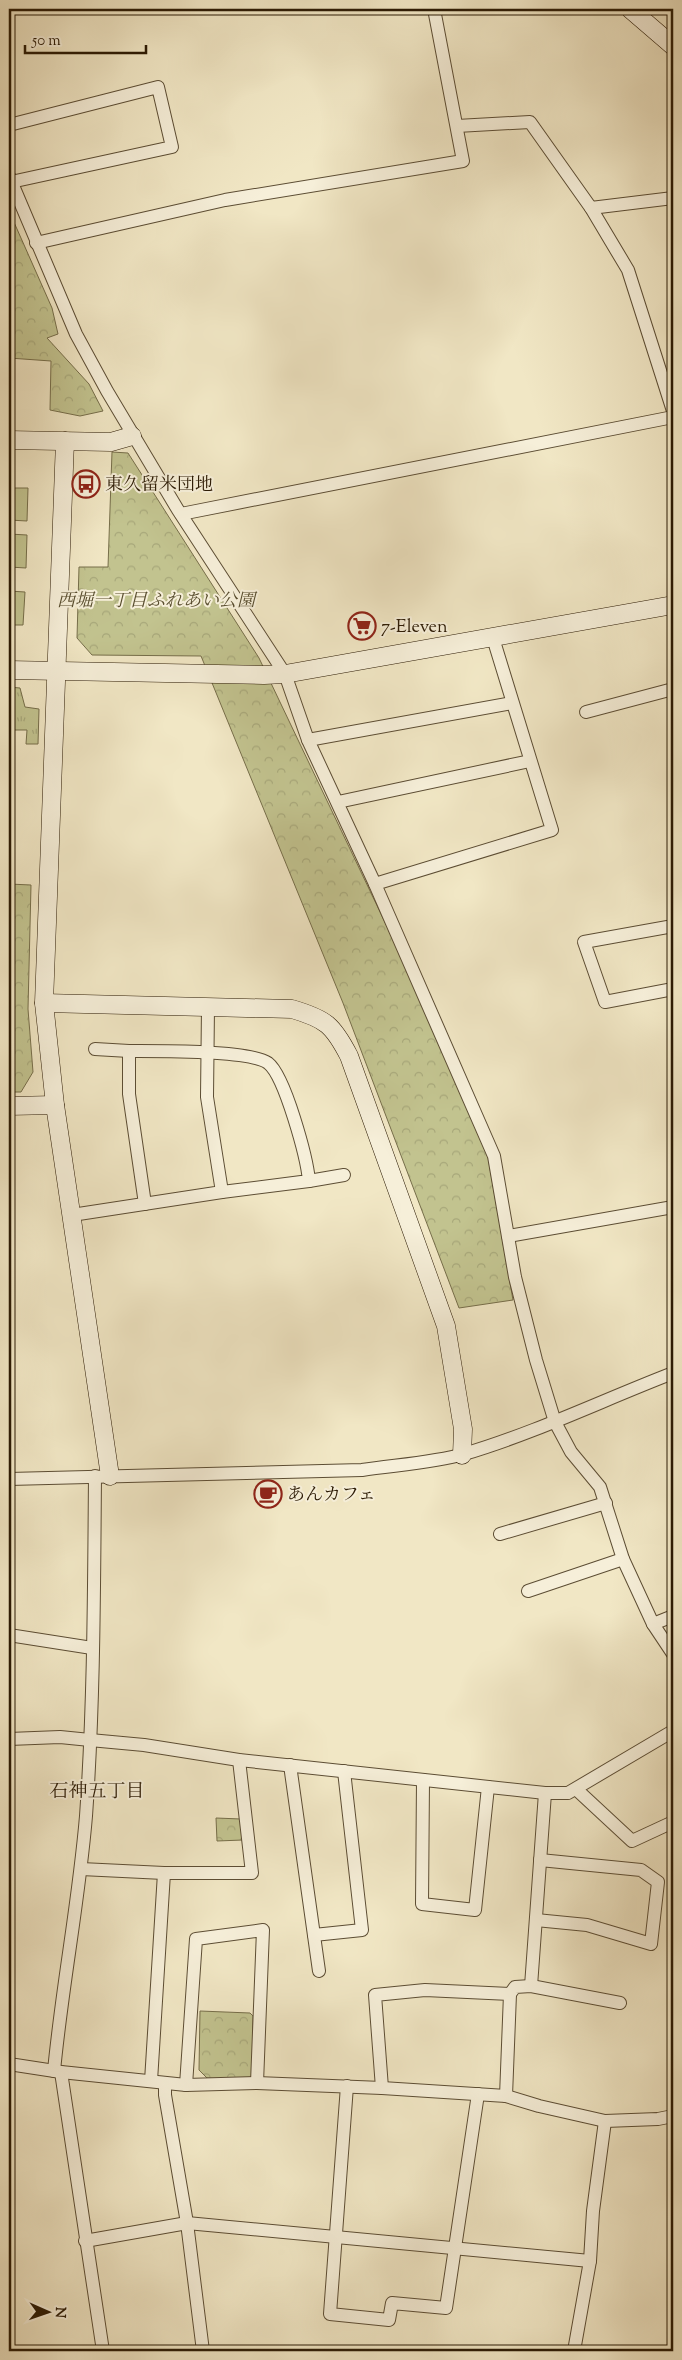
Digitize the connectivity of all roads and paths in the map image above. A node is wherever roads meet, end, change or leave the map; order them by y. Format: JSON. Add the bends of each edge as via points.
{"nodes":[{"id":1,"x":434,"y":9,"type":"edge"},
{"id":2,"x":630,"y":9,"type":"edge"},
{"id":3,"x":673,"y":46,"type":"edge"},
{"id":4,"x":9,"y":125,"type":"edge"},
{"id":5,"x":457,"y":126,"type":"junction"},
{"id":6,"x":10,"y":179,"type":"edge"},
{"id":7,"x":673,"y":198,"type":"edge"},
{"id":8,"x":591,"y":208,"type":"junction"},
{"id":9,"x":36,"y":243,"type":"junction"},
{"id":10,"x":673,"y":411,"type":"edge"},
{"id":11,"x":673,"y":417,"type":"edge"},
{"id":12,"x":132,"y":436,"type":"junction"},
{"id":13,"x":9,"y":440,"type":"edge"},
{"id":14,"x":65,"y":441,"type":"junction"},
{"id":15,"x":181,"y":514,"type":"junction"},
{"id":16,"x":673,"y":605,"type":"edge"},
{"id":17,"x":493,"y":638,"type":"junction"},
{"id":18,"x":9,"y":670,"type":"edge"},
{"id":19,"x":58,"y":671,"type":"junction"},
{"id":20,"x":285,"y":674,"type":"junction"},
{"id":21,"x":673,"y":689,"type":"edge"},
{"id":22,"x":512,"y":702,"type":"junction"},
{"id":23,"x":586,"y":712,"type":"dead end"},
{"id":24,"x":308,"y":740,"type":"junction"},
{"id":25,"x":530,"y":761,"type":"junction"},
{"id":26,"x":338,"y":802,"type":"junction"},
{"id":27,"x":375,"y":884,"type":"junction"},
{"id":28,"x":673,"y":926,"type":"edge"},
{"id":29,"x":673,"y":989,"type":"edge"},
{"id":30,"x":44,"y":1003,"type":"junction"},
{"id":31,"x":208,"y":1007,"type":"junction"},
{"id":32,"x":96,"y":1049,"type":"dead end"},
{"id":33,"x":129,"y":1051,"type":"junction"},
{"id":34,"x":207,"y":1054,"type":"junction"},
{"id":35,"x":55,"y":1105,"type":"junction"},
{"id":36,"x":9,"y":1106,"type":"edge"},
{"id":37,"x":344,"y":1175,"type":"dead end"},
{"id":38,"x":310,"y":1181,"type":"junction"},
{"id":39,"x":222,"y":1192,"type":"junction"},
{"id":40,"x":145,"y":1204,"type":"junction"},
{"id":41,"x":673,"y":1207,"type":"edge"},
{"id":42,"x":72,"y":1215,"type":"junction"},
{"id":43,"x":508,"y":1236,"type":"junction"},
{"id":44,"x":673,"y":1373,"type":"edge"},
{"id":45,"x":555,"y":1422,"type":"junction"},
{"id":46,"x":462,"y":1455,"type":"junction"},
{"id":47,"x":103,"y":1476,"type":"junction"},
{"id":48,"x":9,"y":1479,"type":"edge"},
{"id":49,"x":606,"y":1503,"type":"junction"},
{"id":50,"x":500,"y":1534,"type":"dead end"},
{"id":51,"x":623,"y":1559,"type":"junction"},
{"id":52,"x":528,"y":1591,"type":"dead end"},
{"id":53,"x":673,"y":1616,"type":"edge"},
{"id":54,"x":653,"y":1624,"type":"junction"},
{"id":55,"x":9,"y":1636,"type":"edge"},
{"id":56,"x":92,"y":1648,"type":"junction"},
{"id":57,"x":673,"y":1654,"type":"edge"},
{"id":58,"x":673,"y":1731,"type":"edge"},
{"id":59,"x":9,"y":1739,"type":"edge"},
{"id":60,"x":90,"y":1740,"type":"junction"},
{"id":61,"x":239,"y":1760,"type":"junction"},
{"id":62,"x":290,"y":1765,"type":"junction"},
{"id":63,"x":344,"y":1771,"type":"junction"},
{"id":64,"x":423,"y":1780,"type":"junction"},
{"id":65,"x":488,"y":1787,"type":"junction"},
{"id":66,"x":576,"y":1789,"type":"junction"},
{"id":67,"x":545,"y":1793,"type":"junction"},
{"id":68,"x":673,"y":1822,"type":"edge"},
{"id":69,"x":540,"y":1860,"type":"junction"},
{"id":70,"x":81,"y":1869,"type":"junction"},
{"id":71,"x":164,"y":1873,"type":"junction"},
{"id":72,"x":536,"y":1920,"type":"junction"},
{"id":73,"x":314,"y":1935,"type":"junction"},
{"id":74,"x":319,"y":1971,"type":"dead end"},
{"id":75,"x":532,"y":1986,"type":"junction"},
{"id":76,"x":510,"y":1994,"type":"junction"},
{"id":77,"x":620,"y":2003,"type":"dead end"},
{"id":78,"x":9,"y":2064,"type":"edge"},
{"id":79,"x":57,"y":2071,"type":"junction"},
{"id":80,"x":151,"y":2081,"type":"junction"},
{"id":81,"x":165,"y":2083,"type":"junction"},
{"id":82,"x":258,"y":2084,"type":"junction"},
{"id":83,"x":186,"y":2085,"type":"junction"},
{"id":84,"x":347,"y":2086,"type":"junction"},
{"id":85,"x":382,"y":2088,"type":"junction"},
{"id":86,"x":478,"y":2094,"type":"junction"},
{"id":87,"x":506,"y":2096,"type":"junction"},
{"id":88,"x":673,"y":2116,"type":"edge"},
{"id":89,"x":605,"y":2121,"type":"junction"},
{"id":90,"x":187,"y":2223,"type":"junction"},
{"id":91,"x":337,"y":2237,"type":"junction"},
{"id":92,"x":85,"y":2241,"type":"junction"},
{"id":93,"x":454,"y":2248,"type":"junction"},
{"id":94,"x":590,"y":2261,"type":"junction"},
{"id":95,"x":103,"y":2351,"type":"edge"},
{"id":96,"x":203,"y":2351,"type":"edge"},
{"id":97,"x":574,"y":2351,"type":"edge"}],
"edges":[{"from":1,"to":5,"type":"street"},
{"from":2,"to":3,"type":"street"},
{"from":4,"to":6,"type":"street","via":[[158,87],[172,147]]},
{"from":5,"to":8,"type":"street","via":[[530,122]]},
{"from":5,"to":9,"type":"street","via":[[463,161],[225,200]]},
{"from":6,"to":9,"type":"street"},
{"from":7,"to":8,"type":"street"},
{"from":8,"to":10,"type":"street","via":[[628,270]]},
{"from":9,"to":12,"type":"street","via":[[76,334]]},
{"from":11,"to":15,"type":"street"},
{"from":12,"to":14,"type":"street","via":[[111,442]]},
{"from":12,"to":15,"type":"street"},
{"from":13,"to":14,"type":"street"},
{"from":14,"to":19,"type":"street"},
{"from":15,"to":20,"type":"street"},
{"from":16,"to":17,"type":"street"},
{"from":17,"to":20,"type":"street"},
{"from":17,"to":22,"type":"street"},
{"from":18,"to":19,"type":"street"},
{"from":19,"to":20,"type":"street"},
{"from":19,"to":30,"type":"street"},
{"from":20,"to":24,"type":"street"},
{"from":21,"to":23,"type":"street"},
{"from":22,"to":24,"type":"street"},
{"from":22,"to":25,"type":"street"},
{"from":24,"to":26,"type":"street"},
{"from":25,"to":26,"type":"street"},
{"from":25,"to":27,"type":"street","via":[[552,830]]},
{"from":26,"to":27,"type":"street"},
{"from":27,"to":43,"type":"street","via":[[494,1156]]},
{"from":28,"to":29,"type":"street","via":[[584,942],[605,1002]]},
{"from":30,"to":31,"type":"street"},
{"from":30,"to":35,"type":"street"},
{"from":31,"to":34,"type":"street"},
{"from":31,"to":46,"type":"street","via":[[292,1009],[319,1017],[338,1034],[349,1056],[446,1326],[463,1430]]},
{"from":32,"to":33,"type":"street"},
{"from":33,"to":34,"type":"street"},
{"from":33,"to":40,"type":"street","via":[[130,1094]]},
{"from":34,"to":38,"type":"street","via":[[253,1056],[274,1069],[304,1151]]},
{"from":34,"to":39,"type":"street","via":[[207,1096]]},
{"from":35,"to":36,"type":"street"},
{"from":35,"to":42,"type":"street"},
{"from":37,"to":38,"type":"street"},
{"from":38,"to":39,"type":"street"},
{"from":39,"to":40,"type":"street"},
{"from":40,"to":42,"type":"street"},
{"from":41,"to":43,"type":"street"},
{"from":42,"to":47,"type":"street"},
{"from":43,"to":45,"type":"street","via":[[515,1277]]},
{"from":44,"to":45,"type":"street"},
{"from":45,"to":46,"type":"street"},
{"from":45,"to":49,"type":"street","via":[[571,1452],[600,1487]]},
{"from":46,"to":47,"type":"street","via":[[362,1470]]},
{"from":47,"to":48,"type":"street"},
{"from":47,"to":56,"type":"street"},
{"from":49,"to":50,"type":"street"},
{"from":49,"to":51,"type":"street"},
{"from":51,"to":52,"type":"street"},
{"from":51,"to":54,"type":"street"},
{"from":53,"to":54,"type":"street"},
{"from":54,"to":57,"type":"street"},
{"from":55,"to":56,"type":"street"},
{"from":56,"to":60,"type":"street"},
{"from":58,"to":66,"type":"street"},
{"from":59,"to":60,"type":"street","via":[[60,1737]]},
{"from":60,"to":61,"type":"street"},
{"from":60,"to":70,"type":"street"},
{"from":61,"to":62,"type":"street"},
{"from":61,"to":71,"type":"street","via":[[252,1873]]},
{"from":62,"to":63,"type":"street"},
{"from":62,"to":73,"type":"street"},
{"from":63,"to":64,"type":"street"},
{"from":63,"to":73,"type":"street","via":[[362,1930]]},
{"from":64,"to":65,"type":"street"},
{"from":64,"to":65,"type":"street","via":[[422,1904],[475,1910]]},
{"from":65,"to":67,"type":"street"},
{"from":66,"to":67,"type":"street","via":[[568,1793]]},
{"from":66,"to":68,"type":"street","via":[[632,1841]]},
{"from":67,"to":69,"type":"street"},
{"from":69,"to":72,"type":"street"},
{"from":69,"to":72,"type":"street","via":[[642,1870],[658,1882],[651,1944],[587,1925]]},
{"from":70,"to":71,"type":"street"},
{"from":70,"to":79,"type":"street","via":[[60,2004]]},
{"from":71,"to":80,"type":"street"},
{"from":72,"to":75,"type":"street"},
{"from":73,"to":74,"type":"street"},
{"from":75,"to":76,"type":"street","via":[[515,1987]]},
{"from":75,"to":77,"type":"street"},
{"from":76,"to":85,"type":"street","via":[[425,1990],[375,1995]]},
{"from":76,"to":87,"type":"street"},
{"from":78,"to":79,"type":"street"},
{"from":79,"to":80,"type":"street"},
{"from":79,"to":92,"type":"street"},
{"from":80,"to":81,"type":"street"},
{"from":81,"to":83,"type":"street"},
{"from":81,"to":90,"type":"street"},
{"from":82,"to":83,"type":"street"},
{"from":82,"to":83,"type":"street","via":[[262,1930],[196,1939]]},
{"from":82,"to":84,"type":"street"},
{"from":84,"to":85,"type":"street"},
{"from":84,"to":91,"type":"street"},
{"from":85,"to":86,"type":"street"},
{"from":86,"to":87,"type":"street"},
{"from":86,"to":93,"type":"street"},
{"from":87,"to":89,"type":"street"},
{"from":88,"to":89,"type":"street"},
{"from":89,"to":94,"type":"street"},
{"from":90,"to":91,"type":"street"},
{"from":90,"to":92,"type":"street"},
{"from":90,"to":96,"type":"street"},
{"from":91,"to":93,"type":"street"},
{"from":91,"to":93,"type":"street","via":[[330,2314],[389,2320],[392,2302],[446,2308]]},
{"from":92,"to":95,"type":"street"},
{"from":93,"to":94,"type":"street"},
{"from":94,"to":97,"type":"street"}]}
